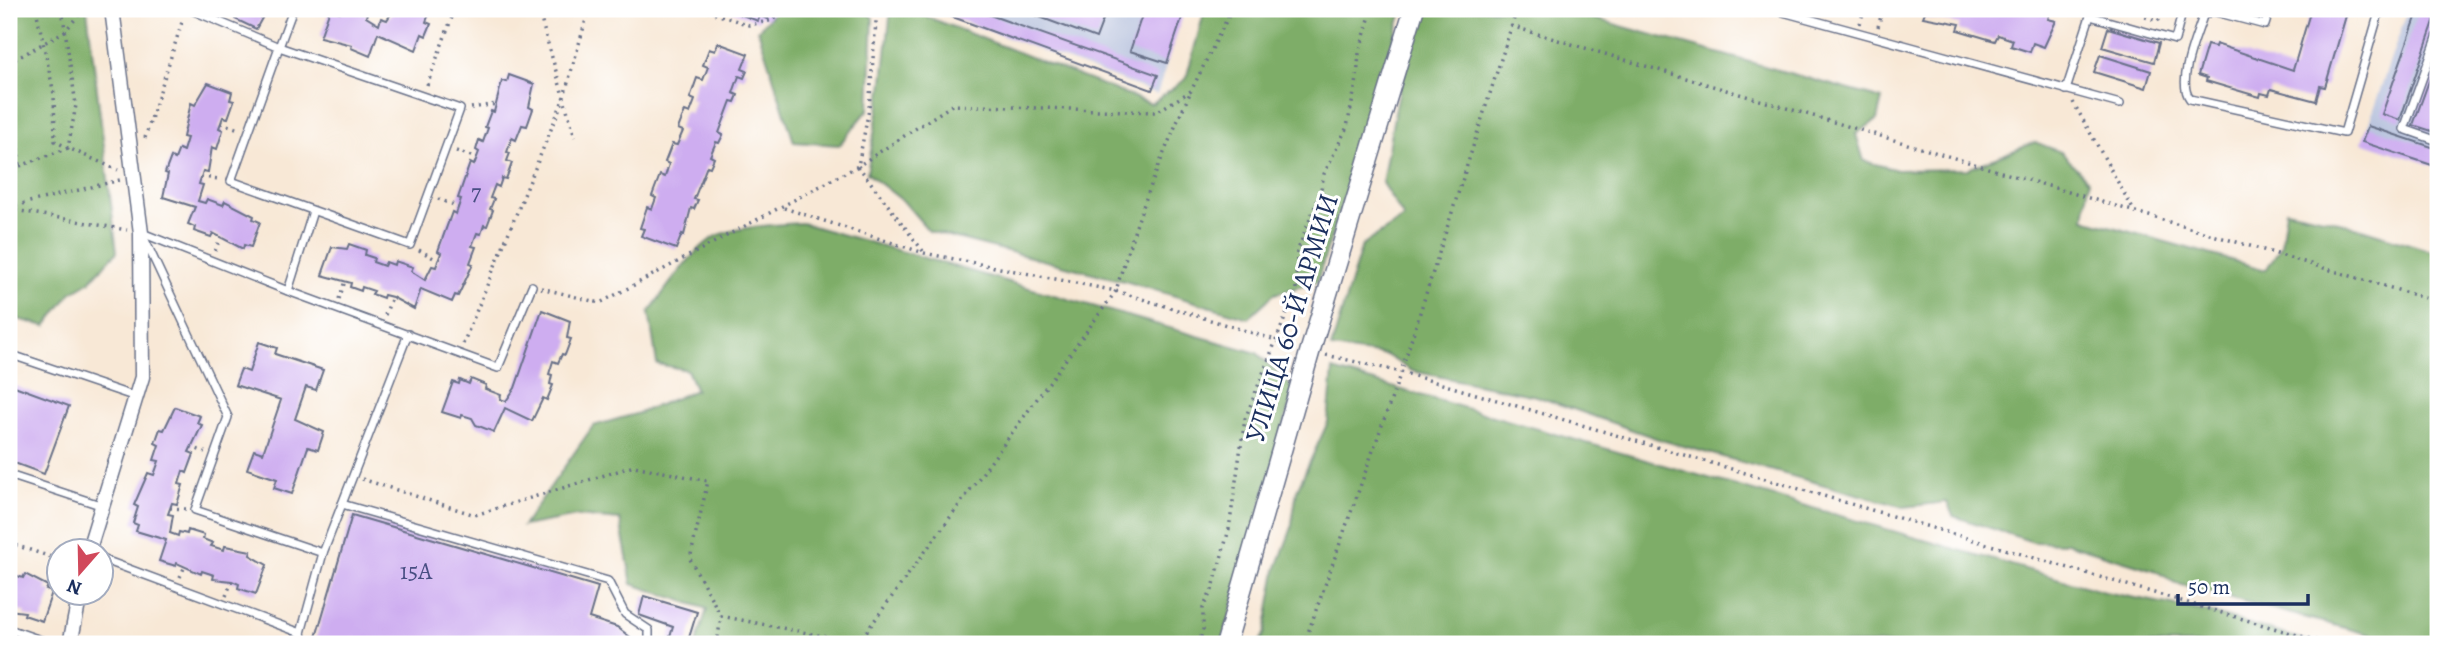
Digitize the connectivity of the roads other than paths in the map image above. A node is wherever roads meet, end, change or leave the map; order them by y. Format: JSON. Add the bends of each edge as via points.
{"nodes":[{"id":1,"x":112,"y":9,"type":"edge"},
{"id":2,"x":187,"y":9,"type":"edge"},
{"id":3,"x":293,"y":9,"type":"edge"},
{"id":4,"x":1414,"y":9,"type":"edge"},
{"id":5,"x":1772,"y":9,"type":"edge"},
{"id":6,"x":2183,"y":9,"type":"edge"},
{"id":7,"x":2270,"y":9,"type":"edge"},
{"id":8,"x":2380,"y":9,"type":"edge"},
{"id":9,"x":2090,"y":13,"type":"edge"},
{"id":10,"x":2438,"y":35,"type":"edge"},
{"id":11,"x":279,"y":47,"type":"junction"},
{"id":12,"x":2066,"y":90,"type":"junction"},
{"id":13,"x":2120,"y":104,"type":"dead end"},
{"id":14,"x":2438,"y":141,"type":"edge"},
{"id":15,"x":313,"y":211,"type":"junction"},
{"id":16,"x":141,"y":233,"type":"junction"},
{"id":17,"x":532,"y":286,"type":"road end"},
{"id":18,"x":288,"y":291,"type":"junction"},
{"id":19,"x":408,"y":334,"type":"junction"},
{"id":20,"x":9,"y":354,"type":"edge"},
{"id":21,"x":136,"y":397,"type":"junction"},
{"id":22,"x":9,"y":475,"type":"edge"},
{"id":23,"x":342,"y":504,"type":"junction"},
{"id":24,"x":103,"y":506,"type":"junction"},
{"id":25,"x":92,"y":538,"type":"edge"},
{"id":26,"x":323,"y":553,"type":"junction"},
{"id":27,"x":116,"y":564,"type":"edge"},
{"id":28,"x":77,"y":608,"type":"edge"},
{"id":29,"x":9,"y":629,"type":"edge"},
{"id":30,"x":301,"y":633,"type":"junction"},
{"id":31,"x":52,"y":644,"type":"edge"},
{"id":32,"x":70,"y":644,"type":"edge"},
{"id":33,"x":304,"y":644,"type":"edge"},
{"id":34,"x":649,"y":644,"type":"edge"},
{"id":35,"x":1226,"y":644,"type":"edge"}],
"edges":[{"from":1,"to":16,"type":"street"},
{"from":2,"to":11,"type":"lane"},
{"from":3,"to":11,"type":"lane"},
{"from":4,"to":35,"type":"street","name":"УЛИЦА 60-Й АРМИИ"},
{"from":5,"to":12,"type":"lane"},
{"from":6,"to":9,"type":"lane","via":[[2175,40]]},
{"from":7,"to":8,"type":"lane","via":[[2265,25],[2212,11],[2203,16],[2184,81],[2186,94],[2190,99],[2344,133]]},
{"from":9,"to":12,"type":"lane"},
{"from":10,"to":14,"type":"lane","via":[[2404,130]]},
{"from":11,"to":15,"type":"lane","via":[[231,181]]},
{"from":11,"to":15,"type":"lane","via":[[460,109],[410,245]]},
{"from":12,"to":13,"type":"lane"},
{"from":15,"to":18,"type":"lane"},
{"from":16,"to":18,"type":"lane"},
{"from":16,"to":21,"type":"street","via":[[142,377]]},
{"from":16,"to":26,"type":"lane","via":[[228,417],[195,510]]},
{"from":17,"to":19,"type":"lane","via":[[498,368]]},
{"from":18,"to":19,"type":"lane"},
{"from":19,"to":23,"type":"lane"},
{"from":20,"to":21,"type":"lane"},
{"from":21,"to":24,"type":"street"},
{"from":22,"to":24,"type":"lane"},
{"from":23,"to":26,"type":"lane"},
{"from":23,"to":34,"type":"lane","via":[[608,581],[625,614],[649,630]]},
{"from":24,"to":25,"type":"street"},
{"from":26,"to":30,"type":"lane"},
{"from":27,"to":30,"type":"lane"},
{"from":28,"to":32,"type":"street"},
{"from":29,"to":31,"type":"lane"},
{"from":30,"to":33,"type":"lane"}]}
